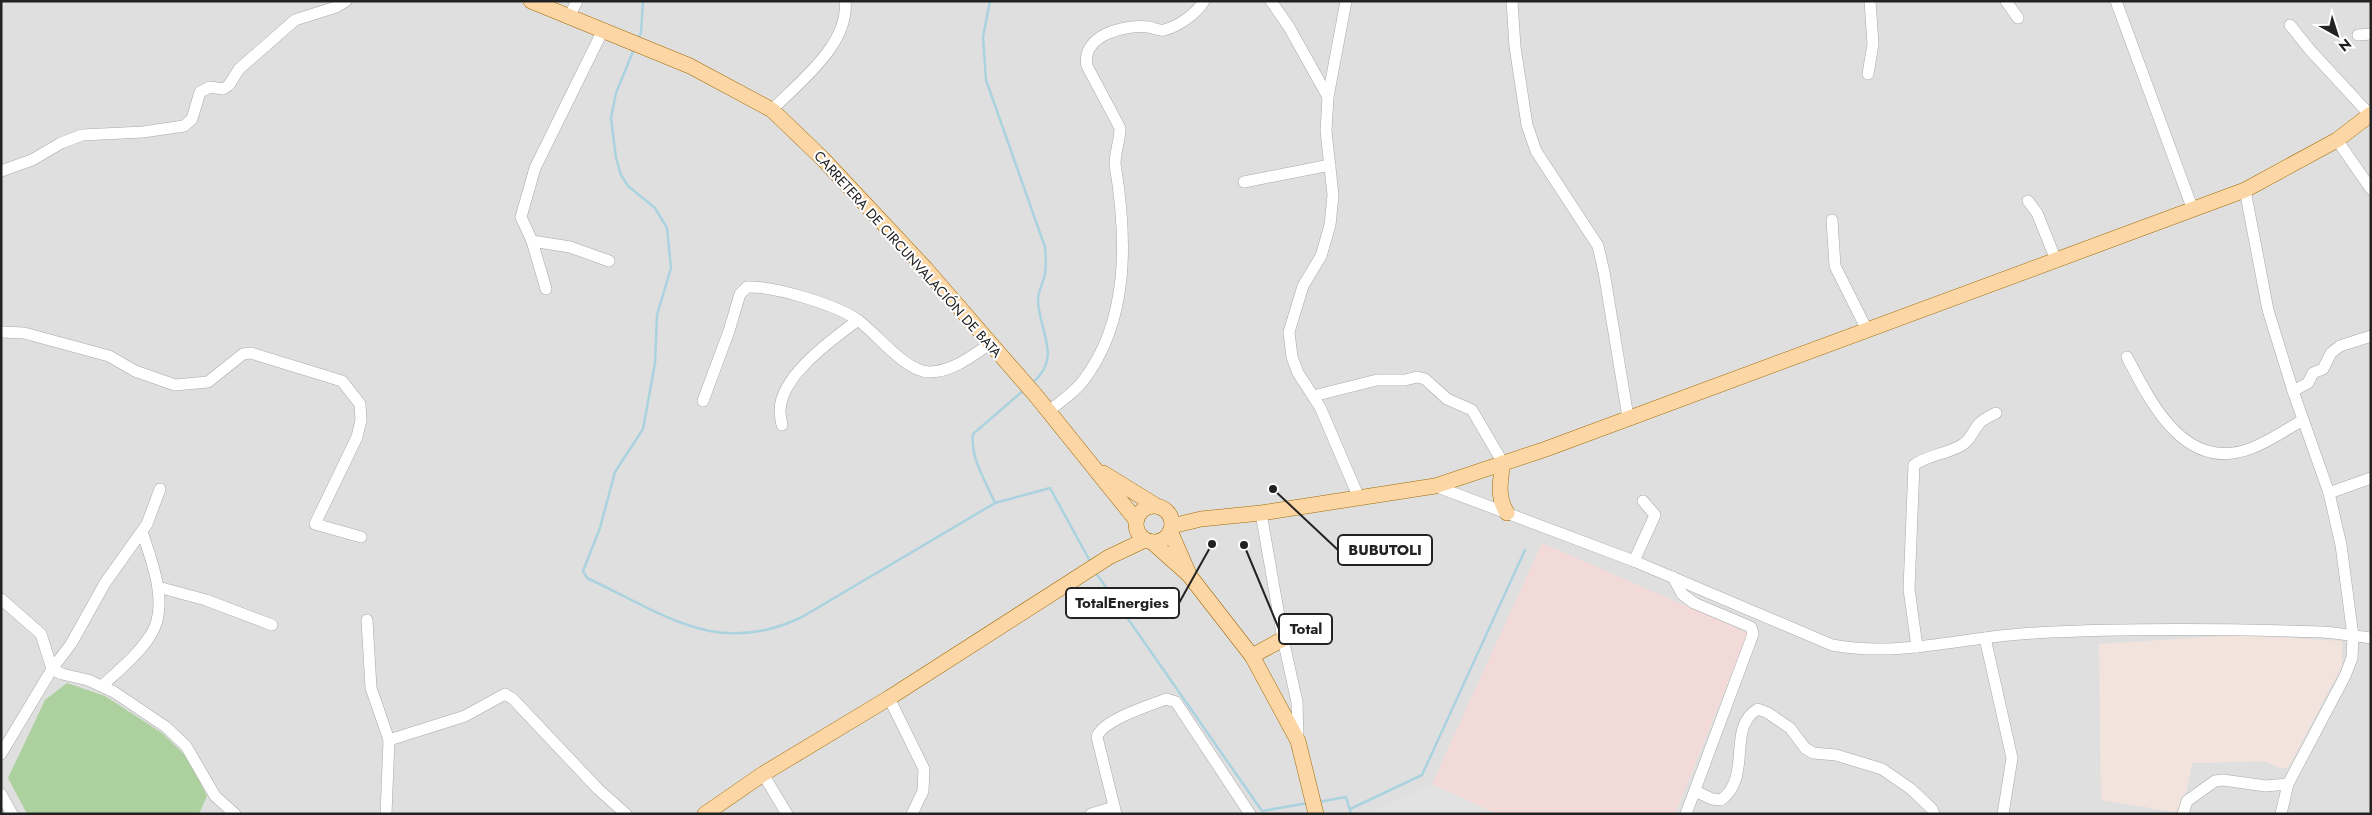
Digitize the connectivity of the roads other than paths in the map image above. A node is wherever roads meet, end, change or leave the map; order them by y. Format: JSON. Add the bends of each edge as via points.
{"nodes":[{"id":1,"x":346,"y":1,"type":"edge"},
{"id":2,"x":531,"y":1,"type":"edge"},
{"id":3,"x":577,"y":1,"type":"edge"},
{"id":4,"x":845,"y":1,"type":"edge"},
{"id":5,"x":1204,"y":1,"type":"edge"},
{"id":6,"x":1271,"y":1,"type":"edge"},
{"id":7,"x":1346,"y":1,"type":"edge"},
{"id":8,"x":1870,"y":1,"type":"edge"},
{"id":9,"x":2006,"y":1,"type":"edge"},
{"id":10,"x":2116,"y":1,"type":"edge"},
{"id":11,"x":1509,"y":4,"type":"edge"},
{"id":12,"x":570,"y":17,"type":"junction"},
{"id":13,"x":2018,"y":18,"type":"dead end"},
{"id":14,"x":2290,"y":25,"type":"dead end"},
{"id":15,"x":602,"y":30,"type":"junction"},
{"id":16,"x":2371,"y":34,"type":"edge"},
{"id":17,"x":2358,"y":35,"type":"dead end"},
{"id":18,"x":1868,"y":74,"type":"dead end"},
{"id":19,"x":1328,"y":97,"type":"junction"},
{"id":20,"x":772,"y":110,"type":"junction"},
{"id":21,"x":2370,"y":114,"type":"edge"},
{"id":22,"x":2337,"y":140,"type":"junction"},
{"id":23,"x":1330,"y":165,"type":"junction"},
{"id":24,"x":1,"y":171,"type":"edge"},
{"id":25,"x":1244,"y":182,"type":"dead end"},
{"id":26,"x":2371,"y":189,"type":"edge"},
{"id":27,"x":2245,"y":190,"type":"junction"},
{"id":28,"x":2028,"y":201,"type":"dead end"},
{"id":29,"x":2193,"y":210,"type":"junction"},
{"id":30,"x":1832,"y":220,"type":"dead end"},
{"id":31,"x":532,"y":241,"type":"junction"},
{"id":32,"x":2056,"y":260,"type":"junction"},
{"id":33,"x":608,"y":261,"type":"dead end"},
{"id":34,"x":540,"y":268,"type":"dead end"},
{"id":35,"x":858,"y":320,"type":"junction"},
{"id":36,"x":1867,"y":330,"type":"junction"},
{"id":37,"x":1,"y":332,"type":"edge"},
{"id":38,"x":2371,"y":336,"type":"edge"},
{"id":39,"x":990,"y":343,"type":"junction"},
{"id":40,"x":2127,"y":356,"type":"dead end"},
{"id":41,"x":2293,"y":391,"type":"junction"},
{"id":42,"x":1313,"y":396,"type":"junction"},
{"id":43,"x":704,"y":401,"type":"dead end"},
{"id":44,"x":1048,"y":412,"type":"junction"},
{"id":45,"x":1996,"y":413,"type":"dead end"},
{"id":46,"x":1628,"y":417,"type":"junction"},
{"id":47,"x":2303,"y":420,"type":"junction"},
{"id":48,"x":782,"y":425,"type":"dead end"},
{"id":49,"x":1503,"y":464,"type":"junction"},
{"id":50,"x":1093,"y":467,"type":"junction"},
{"id":51,"x":2371,"y":478,"type":"edge"},
{"id":52,"x":1435,"y":486,"type":"junction"},
{"id":53,"x":160,"y":489,"type":"dead end"},
{"id":54,"x":2329,"y":493,"type":"junction"},
{"id":55,"x":1359,"y":498,"type":"junction"},
{"id":56,"x":1644,"y":501,"type":"dead end"},
{"id":57,"x":1155,"y":506,"type":"junction"},
{"id":58,"x":1261,"y":513,"type":"junction"},
{"id":59,"x":1507,"y":513,"type":"junction"},
{"id":60,"x":1136,"y":522,"type":"junction"},
{"id":61,"x":1171,"y":524,"type":"junction"},
{"id":62,"x":142,"y":532,"type":"junction"},
{"id":63,"x":361,"y":537,"type":"dead end"},
{"id":64,"x":1148,"y":541,"type":"junction"},
{"id":65,"x":1105,"y":559,"type":"junction"},
{"id":66,"x":1634,"y":561,"type":"junction"},
{"id":67,"x":1189,"y":575,"type":"junction"},
{"id":68,"x":1673,"y":577,"type":"junction"},
{"id":69,"x":158,"y":587,"type":"junction"},
{"id":70,"x":1,"y":599,"type":"edge"},
{"id":71,"x":367,"y":620,"type":"dead end"},
{"id":72,"x":272,"y":625,"type":"dead end"},
{"id":73,"x":2353,"y":636,"type":"junction"},
{"id":74,"x":1985,"y":638,"type":"junction"},
{"id":75,"x":2371,"y":638,"type":"edge"},
{"id":76,"x":1283,"y":639,"type":"junction"},
{"id":77,"x":1916,"y":647,"type":"junction"},
{"id":78,"x":1252,"y":656,"type":"junction"},
{"id":79,"x":52,"y":669,"type":"junction"},
{"id":80,"x":102,"y":686,"type":"junction"},
{"id":81,"x":889,"y":698,"type":"junction"},
{"id":82,"x":389,"y":740,"type":"junction"},
{"id":83,"x":1298,"y":741,"type":"junction"},
{"id":84,"x":1,"y":754,"type":"edge"},
{"id":85,"x":764,"y":774,"type":"junction"},
{"id":86,"x":2288,"y":784,"type":"junction"},
{"id":87,"x":1695,"y":791,"type":"junction"},
{"id":88,"x":1,"y":794,"type":"edge"},
{"id":89,"x":1115,"y":811,"type":"edge"},
{"id":90,"x":12,"y":814,"type":"edge"},
{"id":91,"x":235,"y":814,"type":"edge"},
{"id":92,"x":386,"y":814,"type":"edge"},
{"id":93,"x":626,"y":814,"type":"edge"},
{"id":94,"x":705,"y":814,"type":"edge"},
{"id":95,"x":787,"y":814,"type":"edge"},
{"id":96,"x":912,"y":814,"type":"edge"},
{"id":97,"x":1091,"y":814,"type":"edge"},
{"id":98,"x":1250,"y":814,"type":"edge"},
{"id":99,"x":1316,"y":814,"type":"edge"},
{"id":100,"x":1686,"y":814,"type":"edge"},
{"id":101,"x":1934,"y":814,"type":"edge"},
{"id":102,"x":2003,"y":814,"type":"edge"},
{"id":103,"x":2183,"y":814,"type":"edge"},
{"id":104,"x":2282,"y":814,"type":"edge"}],
"edges":[{"from":1,"to":24,"type":"street","via":[[295,20],[239,69],[229,85],[223,89],[210,87],[200,92],[192,119],[184,126],[82,135],[32,160]]},
{"from":2,"to":12,"type":"main road","name":"CARRETERA DE CIRCUNVALACIÓN DE BATA"},
{"from":3,"to":12,"type":"street"},
{"from":4,"to":20,"type":"street","via":[[842,30],[828,52]]},
{"from":5,"to":44,"type":"street","via":[[1197,11],[1164,30],[1136,27],[1104,35],[1085,57],[1120,128],[1115,164],[1124,245],[1112,327],[1081,383]]},
{"from":6,"to":19,"type":"street"},
{"from":7,"to":19,"type":"street"},
{"from":8,"to":18,"type":"street","via":[[1873,44]]},
{"from":9,"to":13,"type":"street"},
{"from":10,"to":29,"type":"street"},
{"from":11,"to":46,"type":"street","via":[[1520,90],[1536,151],[1598,246]]},
{"from":12,"to":15,"type":"main road","name":"CARRETERA DE CIRCUNVALACIÓN DE BATA"},
{"from":14,"to":21,"type":"street"},
{"from":15,"to":20,"type":"main road","name":"CARRETERA DE CIRCUNVALACIÓN DE BATA","via":[[690,66]]},
{"from":15,"to":31,"type":"street","via":[[528,189],[521,217]]},
{"from":16,"to":17,"type":"street"},
{"from":19,"to":23,"type":"street","via":[[1326,132]]},
{"from":20,"to":39,"type":"main road","name":"CARRETERA DE CIRCUNVALACIÓN DE BATA","via":[[823,159],[925,268]]},
{"from":21,"to":22,"type":"main road"},
{"from":22,"to":26,"type":"street"},
{"from":22,"to":27,"type":"main road"},
{"from":23,"to":25,"type":"street"},
{"from":23,"to":42,"type":"street","via":[[1333,195],[1330,225],[1321,256],[1303,286],[1289,332],[1298,373]]},
{"from":27,"to":29,"type":"main road"},
{"from":27,"to":41,"type":"street","via":[[2268,310]]},
{"from":28,"to":32,"type":"street","via":[[2037,213]]},
{"from":29,"to":32,"type":"main road"},
{"from":30,"to":36,"type":"street","via":[[1835,266]]},
{"from":31,"to":33,"type":"street","via":[[570,247]]},
{"from":31,"to":34,"type":"street","via":[[546,289]]},
{"from":32,"to":36,"type":"main road"},
{"from":35,"to":39,"type":"street","via":[[900,358],[917,369],[929,372],[950,368]]},
{"from":35,"to":43,"type":"street","via":[[840,310],[782,292],[747,286],[740,294]]},
{"from":35,"to":48,"type":"street","via":[[828,343],[793,378],[782,397]]},
{"from":36,"to":46,"type":"main road"},
{"from":37,"to":63,"type":"street","via":[[24,333],[109,356],[135,371],[175,386],[208,382],[243,354],[251,353],[342,380],[360,404],[361,420],[357,437],[315,524]]},
{"from":38,"to":41,"type":"street","via":[[2331,353],[2323,369],[2313,373],[2308,383]]},
{"from":39,"to":44,"type":"main road","name":"CARRETERA DE CIRCUNVALACIÓN DE BATA"},
{"from":40,"to":47,"type":"street","via":[[2150,401],[2186,442],[2200,449],[2230,453],[2252,448]]},
{"from":41,"to":47,"type":"street"},
{"from":42,"to":49,"type":"street","via":[[1377,380],[1425,379],[1447,399],[1476,413]]},
{"from":42,"to":55,"type":"street"},
{"from":44,"to":50,"type":"main road","name":"CARRETERA DE CIRCUNVALACIÓN DE BATA"},
{"from":45,"to":77,"type":"street","via":[[1979,423],[1973,436],[1962,445],[1914,465],[1909,589]]},
{"from":46,"to":49,"type":"main road"},
{"from":47,"to":54,"type":"street"},
{"from":49,"to":52,"type":"main road"},
{"from":49,"to":59,"type":"main road","via":[[1500,492]]},
{"from":50,"to":57,"type":"main road","name":"CARRETERA DE CIRCUNVALACIÓN DE BATA"},
{"from":50,"to":60,"type":"main road","name":"CARRETERA DE CIRCUNVALACIÓN DE BATA"},
{"from":51,"to":54,"type":"street"},
{"from":52,"to":55,"type":"main road"},
{"from":52,"to":59,"type":"street"},
{"from":53,"to":62,"type":"street"},
{"from":54,"to":73,"type":"street","via":[[2341,545]]},
{"from":55,"to":58,"type":"main road"},
{"from":56,"to":66,"type":"street","via":[[1655,515]]},
{"from":57,"to":60,"type":"main road","via":[[1145,508]]},
{"from":57,"to":61,"type":"main road","via":[[1166,510]]},
{"from":58,"to":61,"type":"main road"},
{"from":58,"to":76,"type":"street"},
{"from":59,"to":66,"type":"street"},
{"from":60,"to":64,"type":"main road","via":[[1138,533]]},
{"from":60,"to":65,"type":"main road"},
{"from":61,"to":64,"type":"main road","via":[[1163,540]]},
{"from":61,"to":67,"type":"main road"},
{"from":62,"to":69,"type":"street"},
{"from":62,"to":79,"type":"street"},
{"from":64,"to":65,"type":"main road"},
{"from":64,"to":67,"type":"main road"},
{"from":65,"to":81,"type":"main road"},
{"from":66,"to":68,"type":"street"},
{"from":67,"to":78,"type":"main road"},
{"from":68,"to":77,"type":"street","via":[[1832,645],[1869,650]]},
{"from":68,"to":87,"type":"street","via":[[1682,594],[1694,603],[1751,627],[1753,634]]},
{"from":69,"to":72,"type":"street","via":[[206,600]]},
{"from":69,"to":80,"type":"street","via":[[157,622],[150,636]]},
{"from":70,"to":79,"type":"street","via":[[41,634]]},
{"from":71,"to":82,"type":"street","via":[[371,688]]},
{"from":73,"to":74,"type":"street","via":[[2324,632],[2218,631],[2034,633]]},
{"from":73,"to":75,"type":"street"},
{"from":73,"to":86,"type":"street","via":[[2352,658],[2345,676]]},
{"from":74,"to":77,"type":"street"},
{"from":74,"to":102,"type":"street","via":[[2012,758]]},
{"from":76,"to":78,"type":"main road"},
{"from":76,"to":83,"type":"street","via":[[1297,702]]},
{"from":78,"to":83,"type":"main road"},
{"from":79,"to":80,"type":"street"},
{"from":79,"to":84,"type":"street"},
{"from":80,"to":91,"type":"street","via":[[141,708],[176,735],[194,757],[215,796]]},
{"from":81,"to":85,"type":"main road"},
{"from":81,"to":96,"type":"street","via":[[924,769],[923,791]]},
{"from":82,"to":92,"type":"street"},
{"from":82,"to":93,"type":"street","via":[[464,716],[505,694],[513,698]]},
{"from":83,"to":99,"type":"main road"},
{"from":85,"to":94,"type":"main road"},
{"from":85,"to":95,"type":"street"},
{"from":86,"to":103,"type":"street","via":[[2266,786],[2215,781],[2187,801]]},
{"from":86,"to":104,"type":"street"},
{"from":87,"to":100,"type":"street"},
{"from":87,"to":101,"type":"street","via":[[1721,800],[1730,794],[1736,781],[1743,724],[1758,709],[1790,728],[1805,748],[1813,753],[1836,755],[1882,769],[1911,790]]},
{"from":88,"to":90,"type":"street"},
{"from":89,"to":97,"type":"street"},
{"from":89,"to":98,"type":"street","via":[[1097,737],[1099,732],[1117,719],[1166,699],[1176,702]]}]}
